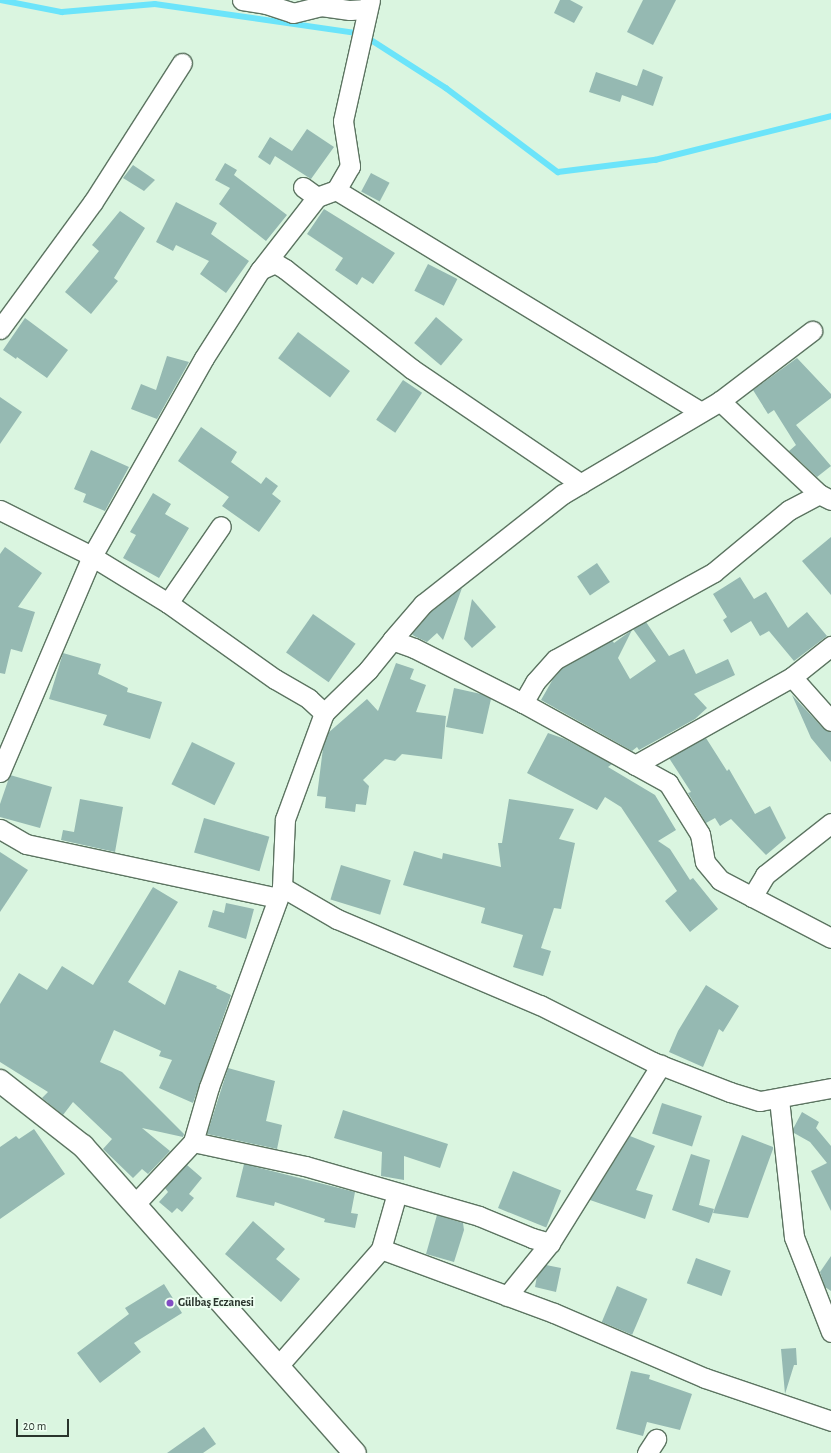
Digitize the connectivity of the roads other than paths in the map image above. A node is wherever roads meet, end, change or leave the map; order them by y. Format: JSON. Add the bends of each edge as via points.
{"nodes":[{"id":1,"x":242,"y":0,"type":"edge"},
{"id":2,"x":368,"y":5,"type":"edge"},
{"id":3,"x":182,"y":63,"type":"dead end"},
{"id":4,"x":336,"y":190,"type":"junction"},
{"id":5,"x":260,"y":270,"type":"junction"},
{"id":6,"x":0,"y":329,"type":"edge"},
{"id":7,"x":812,"y":331,"type":"dead end"},
{"id":8,"x":720,"y":401,"type":"junction"},
{"id":9,"x":701,"y":412,"type":"junction"},
{"id":10,"x":581,"y":484,"type":"junction"},
{"id":11,"x":825,"y":497,"type":"edge"},
{"id":12,"x":0,"y":510,"type":"edge"},
{"id":13,"x":221,"y":526,"type":"dead end"},
{"id":14,"x":92,"y":556,"type":"junction"},
{"id":15,"x":168,"y":603,"type":"junction"},
{"id":16,"x":392,"y":640,"type":"junction"},
{"id":17,"x":831,"y":646,"type":"edge"},
{"id":18,"x":792,"y":677,"type":"junction"},
{"id":19,"x":523,"y":703,"type":"junction"},
{"id":20,"x":324,"y":713,"type":"junction"},
{"id":21,"x":831,"y":721,"type":"edge"},
{"id":22,"x":635,"y":766,"type":"junction"},
{"id":23,"x":0,"y":772,"type":"edge"},
{"id":24,"x":831,"y":823,"type":"edge"},
{"id":25,"x":0,"y":829,"type":"edge"},
{"id":26,"x":279,"y":892,"type":"junction"},
{"id":27,"x":752,"y":897,"type":"junction"},
{"id":28,"x":831,"y":938,"type":"edge"},
{"id":29,"x":661,"y":1066,"type":"junction"},
{"id":30,"x":0,"y":1081,"type":"edge"},
{"id":31,"x":831,"y":1088,"type":"edge"},
{"id":32,"x":779,"y":1100,"type":"junction"},
{"id":33,"x":193,"y":1142,"type":"junction"},
{"id":34,"x":397,"y":1193,"type":"junction"},
{"id":35,"x":134,"y":1205,"type":"junction"},
{"id":36,"x":550,"y":1243,"type":"junction"},
{"id":37,"x":381,"y":1249,"type":"junction"},
{"id":38,"x":507,"y":1296,"type":"junction"},
{"id":39,"x":831,"y":1332,"type":"edge"},
{"id":40,"x":278,"y":1366,"type":"junction"},
{"id":41,"x":831,"y":1421,"type":"edge"},
{"id":42,"x":355,"y":1453,"type":"edge"}],
"edges":[{"from":1,"to":2,"type":"street","via":[[266,4],[293,13],[322,6],[350,10]]},
{"from":2,"to":4,"type":"street","via":[[343,121],[350,166]]},
{"from":3,"to":6,"type":"street","via":[[93,202]]},
{"from":4,"to":5,"type":"street","via":[[310,192]]},
{"from":4,"to":9,"type":"street"},
{"from":5,"to":10,"type":"street","via":[[276,263],[412,369]]},
{"from":5,"to":14,"type":"street","via":[[204,358]]},
{"from":7,"to":8,"type":"street"},
{"from":8,"to":9,"type":"street"},
{"from":8,"to":11,"type":"street"},
{"from":9,"to":10,"type":"street"},
{"from":10,"to":16,"type":"street","via":[[563,494],[423,604]]},
{"from":11,"to":19,"type":"street","via":[[789,510],[714,572],[556,659],[535,682]]},
{"from":12,"to":14,"type":"street"},
{"from":13,"to":15,"type":"street"},
{"from":14,"to":15,"type":"street"},
{"from":14,"to":23,"type":"street"},
{"from":15,"to":20,"type":"street","via":[[275,679],[309,699]]},
{"from":16,"to":19,"type":"street","via":[[414,648]]},
{"from":16,"to":20,"type":"street","via":[[368,670]]},
{"from":17,"to":18,"type":"street"},
{"from":18,"to":21,"type":"street"},
{"from":18,"to":22,"type":"street"},
{"from":19,"to":22,"type":"street","via":[[598,742]]},
{"from":20,"to":26,"type":"street","via":[[285,819]]},
{"from":22,"to":27,"type":"street","via":[[668,783],[700,834],[705,862],[720,880]]},
{"from":24,"to":27,"type":"street","via":[[765,875]]},
{"from":25,"to":26,"type":"street","via":[[26,844]]},
{"from":26,"to":29,"type":"street","via":[[540,1005]]},
{"from":26,"to":33,"type":"street","via":[[209,1086]]},
{"from":27,"to":28,"type":"street"},
{"from":29,"to":32,"type":"street","via":[[760,1101]]},
{"from":29,"to":36,"type":"street"},
{"from":30,"to":35,"type":"street","via":[[83,1146]]},
{"from":31,"to":32,"type":"street"},
{"from":32,"to":39,"type":"street","via":[[794,1237]]},
{"from":33,"to":34,"type":"street","via":[[305,1166]]},
{"from":33,"to":35,"type":"street"},
{"from":34,"to":36,"type":"street","via":[[479,1216]]},
{"from":34,"to":37,"type":"street"},
{"from":35,"to":40,"type":"street"},
{"from":36,"to":38,"type":"street"},
{"from":37,"to":38,"type":"street"},
{"from":37,"to":40,"type":"street"},
{"from":38,"to":41,"type":"street","via":[[705,1378]]},
{"from":40,"to":42,"type":"street"}]}
